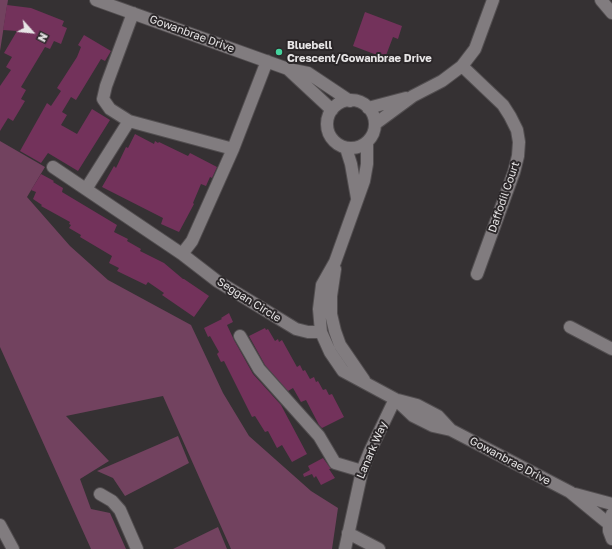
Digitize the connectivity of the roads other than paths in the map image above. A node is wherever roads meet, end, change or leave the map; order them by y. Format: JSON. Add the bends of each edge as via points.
{"nodes":[{"id":1,"x":96,"y":0,"type":"edge"},
{"id":2,"x":493,"y":0,"type":"edge"},
{"id":3,"x":601,"y":0,"type":"edge"},
{"id":4,"x":133,"y":13,"type":"junction"},
{"id":5,"x":612,"y":13,"type":"edge"},
{"id":6,"x":267,"y":61,"type":"junction"},
{"id":7,"x":462,"y":66,"type":"junction"},
{"id":8,"x":288,"y":69,"type":"junction"},
{"id":9,"x":413,"y":96,"type":"junction"},
{"id":10,"x":350,"y":100,"type":"junction"},
{"id":11,"x":368,"y":108,"type":"junction"},
{"id":12,"x":332,"y":110,"type":"junction"},
{"id":13,"x":129,"y":121,"type":"junction"},
{"id":14,"x":374,"y":124,"type":"junction"},
{"id":15,"x":367,"y":142,"type":"junction"},
{"id":16,"x":346,"y":148,"type":"junction"},
{"id":17,"x":233,"y":149,"type":"junction"},
{"id":18,"x":53,"y":168,"type":"dead end"},
{"id":19,"x":86,"y":189,"type":"junction"},
{"id":20,"x":358,"y":199,"type":"junction"},
{"id":21,"x":182,"y":254,"type":"junction"},
{"id":22,"x":336,"y":262,"type":"junction"},
{"id":23,"x":477,"y":274,"type":"dead end"},
{"id":24,"x":570,"y":327,"type":"dead end"},
{"id":25,"x":321,"y":332,"type":"junction"},
{"id":26,"x":240,"y":336,"type":"dead end"},
{"id":27,"x":612,"y":349,"type":"edge"},
{"id":28,"x":366,"y":382,"type":"junction"},
{"id":29,"x":395,"y":399,"type":"junction"},
{"id":30,"x":362,"y":471,"type":"junction"},
{"id":31,"x":570,"y":492,"type":"junction"},
{"id":32,"x":100,"y":494,"type":"dead end"},
{"id":33,"x":612,"y":504,"type":"edge"},
{"id":34,"x":610,"y":519,"type":"edge"},
{"id":35,"x":0,"y":525,"type":"edge"},
{"id":36,"x":348,"y":533,"type":"junction"},
{"id":37,"x":612,"y":539,"type":"edge"},
{"id":38,"x":13,"y":549,"type":"edge"},
{"id":39,"x":137,"y":549,"type":"edge"},
{"id":40,"x":345,"y":549,"type":"edge"},
{"id":41,"x":379,"y":549,"type":"edge"}],
"edges":[{"from":1,"to":4,"type":"street","name":"Gowanbrae Drive"},
{"from":2,"to":7,"type":"street","via":[[475,49]]},
{"from":3,"to":5,"type":"street"},
{"from":4,"to":6,"type":"street","name":"Gowanbrae Drive"},
{"from":4,"to":13,"type":"street","via":[[103,99],[110,109]]},
{"from":6,"to":8,"type":"street","name":"Gowanbrae Drive"},
{"from":6,"to":17,"type":"street"},
{"from":7,"to":9,"type":"street","via":[[442,81]]},
{"from":7,"to":23,"type":"street","name":"Daffodil Court","via":[[503,105],[517,130],[519,142],[514,172]]},
{"from":8,"to":10,"type":"street","name":"Gowanbrae Drive","via":[[308,73]]},
{"from":8,"to":12,"type":"street","name":"Gowanbrae Drive"},
{"from":9,"to":11,"type":"street"},
{"from":9,"to":14,"type":"street"},
{"from":10,"to":11,"type":"street"},
{"from":10,"to":12,"type":"street"},
{"from":11,"to":14,"type":"street","via":[[374,118]]},
{"from":12,"to":16,"type":"street","via":[[327,123],[330,136],[339,146]]},
{"from":13,"to":17,"type":"street"},
{"from":13,"to":19,"type":"street"},
{"from":14,"to":15,"type":"street","via":[[374,131]]},
{"from":15,"to":16,"type":"street"},
{"from":15,"to":20,"type":"street","name":"Gowanbrae Drive","via":[[367,164]]},
{"from":16,"to":20,"type":"street"},
{"from":17,"to":21,"type":"street","via":[[192,241]]},
{"from":18,"to":19,"type":"street","name":"Seggan Circle"},
{"from":19,"to":21,"type":"street","name":"Seggan Circle"},
{"from":20,"to":22,"type":"street","name":"Gowanbrae Drive"},
{"from":21,"to":25,"type":"street","name":"Seggan Circle","via":[[217,281],[296,329]]},
{"from":22,"to":25,"type":"street","name":"Gowanbrae Drive","via":[[322,285],[319,309]]},
{"from":22,"to":28,"type":"street","name":"Gowanbrae Drive","via":[[331,296],[331,314],[335,331],[340,345]]},
{"from":24,"to":27,"type":"street"},
{"from":25,"to":28,"type":"street","name":"Gowanbrae Drive","via":[[343,371]]},
{"from":26,"to":30,"type":"street","via":[[259,369],[318,436],[335,462]]},
{"from":28,"to":29,"type":"street","name":"Gowanbrae Drive"},
{"from":29,"to":30,"type":"street","name":"Lanark Way"},
{"from":29,"to":31,"type":"street","name":"Gowanbrae Drive","via":[[413,416],[433,426],[451,430]]},
{"from":30,"to":36,"type":"street","name":"Lanark Way"},
{"from":31,"to":33,"type":"street","name":"Gowanbrae Drive"},
{"from":31,"to":34,"type":"street","name":"Gowanbrae Drive"},
{"from":32,"to":39,"type":"street","via":[[112,501],[120,510]]},
{"from":34,"to":37,"type":"street","via":[[609,531]]},
{"from":35,"to":38,"type":"street"},
{"from":36,"to":40,"type":"street","name":"Lanark Way"},
{"from":36,"to":41,"type":"street"}]}
